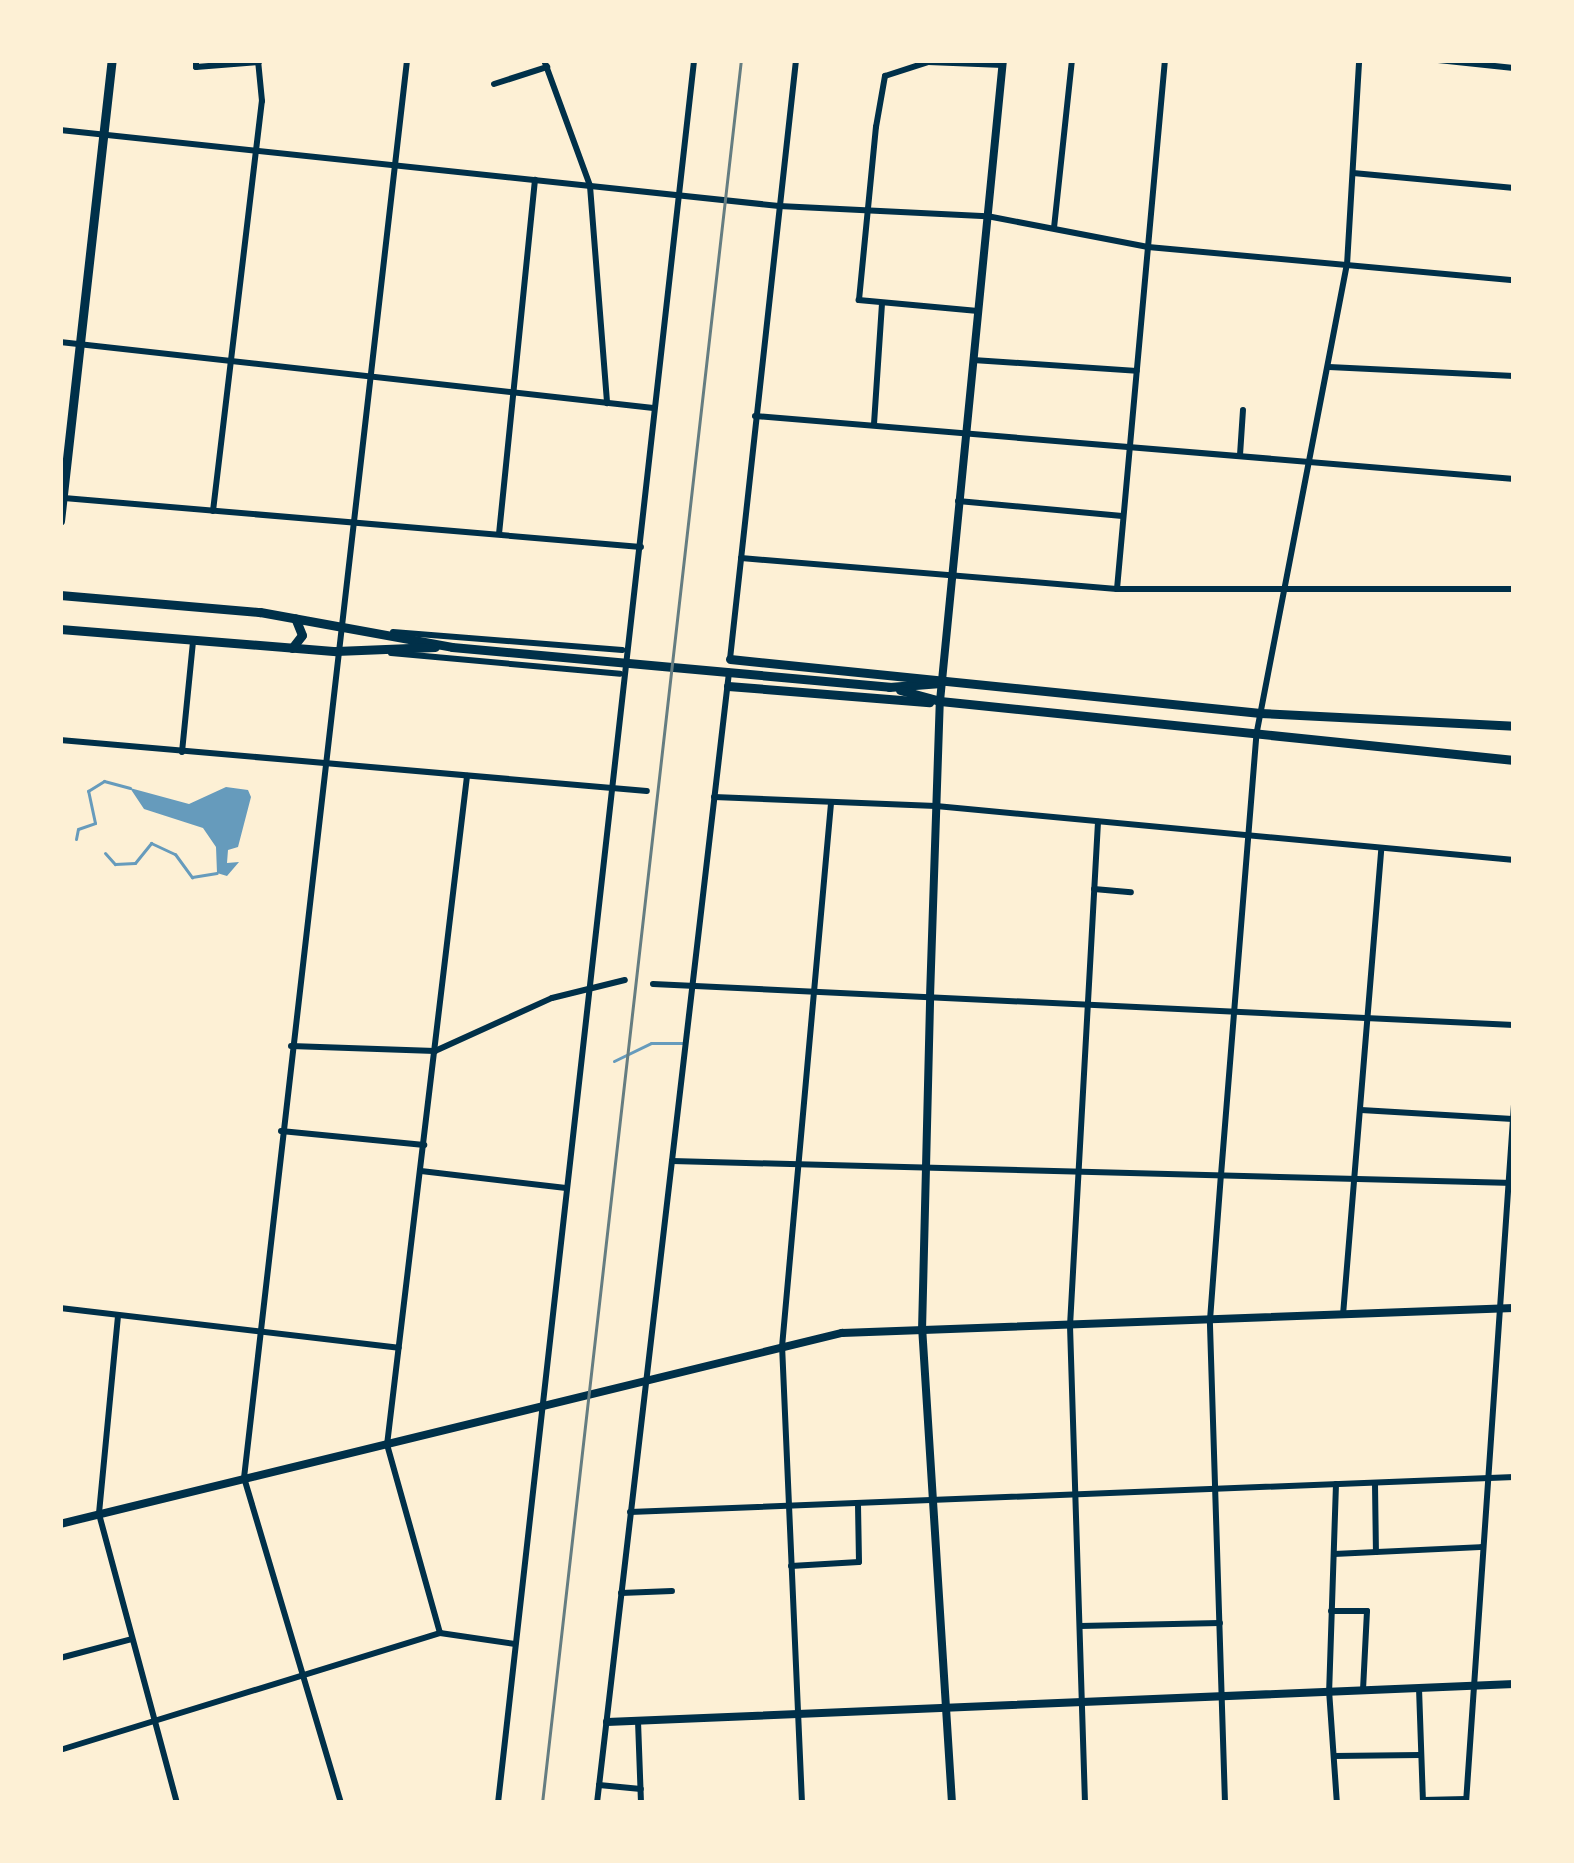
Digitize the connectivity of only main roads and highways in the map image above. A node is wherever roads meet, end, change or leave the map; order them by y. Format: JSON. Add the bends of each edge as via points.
{"nodes":[{"id":1,"x":112,"y":60,"type":"edge"},
{"id":2,"x":61,"y":497,"type":"edge"},
{"id":3,"x":60,"y":521,"type":"edge"},
{"id":4,"x":60,"y":596,"type":"edge"},
{"id":5,"x":295,"y":618,"type":"junction"},
{"id":6,"x":60,"y":629,"type":"edge"},
{"id":7,"x":452,"y":647,"type":"junction"},
{"id":8,"x":292,"y":648,"type":"junction"},
{"id":9,"x":730,"y":659,"type":"road end"},
{"id":10,"x":941,"y":683,"type":"junction"},
{"id":11,"x":728,"y":686,"type":"road end"},
{"id":12,"x":889,"y":687,"type":"junction"},
{"id":13,"x":940,"y":701,"type":"junction"},
{"id":14,"x":1220,"y":709,"type":"junction"},
{"id":15,"x":1514,"y":726,"type":"edge"},
{"id":16,"x":1218,"y":728,"type":"junction"},
{"id":17,"x":1514,"y":760,"type":"edge"}],
"edges":[{"from":1,"to":2,"type":"main road"},
{"from":2,"to":3,"type":"main road"},
{"from":4,"to":5,"type":"main road"},
{"from":5,"to":7,"type":"main road"},
{"from":5,"to":8,"type":"main road","via":[[302,635]]},
{"from":6,"to":8,"type":"main road"},
{"from":7,"to":8,"type":"main road"},
{"from":7,"to":12,"type":"main road"},
{"from":9,"to":10,"type":"main road"},
{"from":10,"to":12,"type":"main road"},
{"from":10,"to":14,"type":"main road"},
{"from":11,"to":13,"type":"main road"},
{"from":12,"to":13,"type":"main road"},
{"from":13,"to":16,"type":"main road"},
{"from":14,"to":15,"type":"main road"},
{"from":14,"to":16,"type":"main road","via":[[1227,718]]},
{"from":16,"to":17,"type":"main road"}]}
